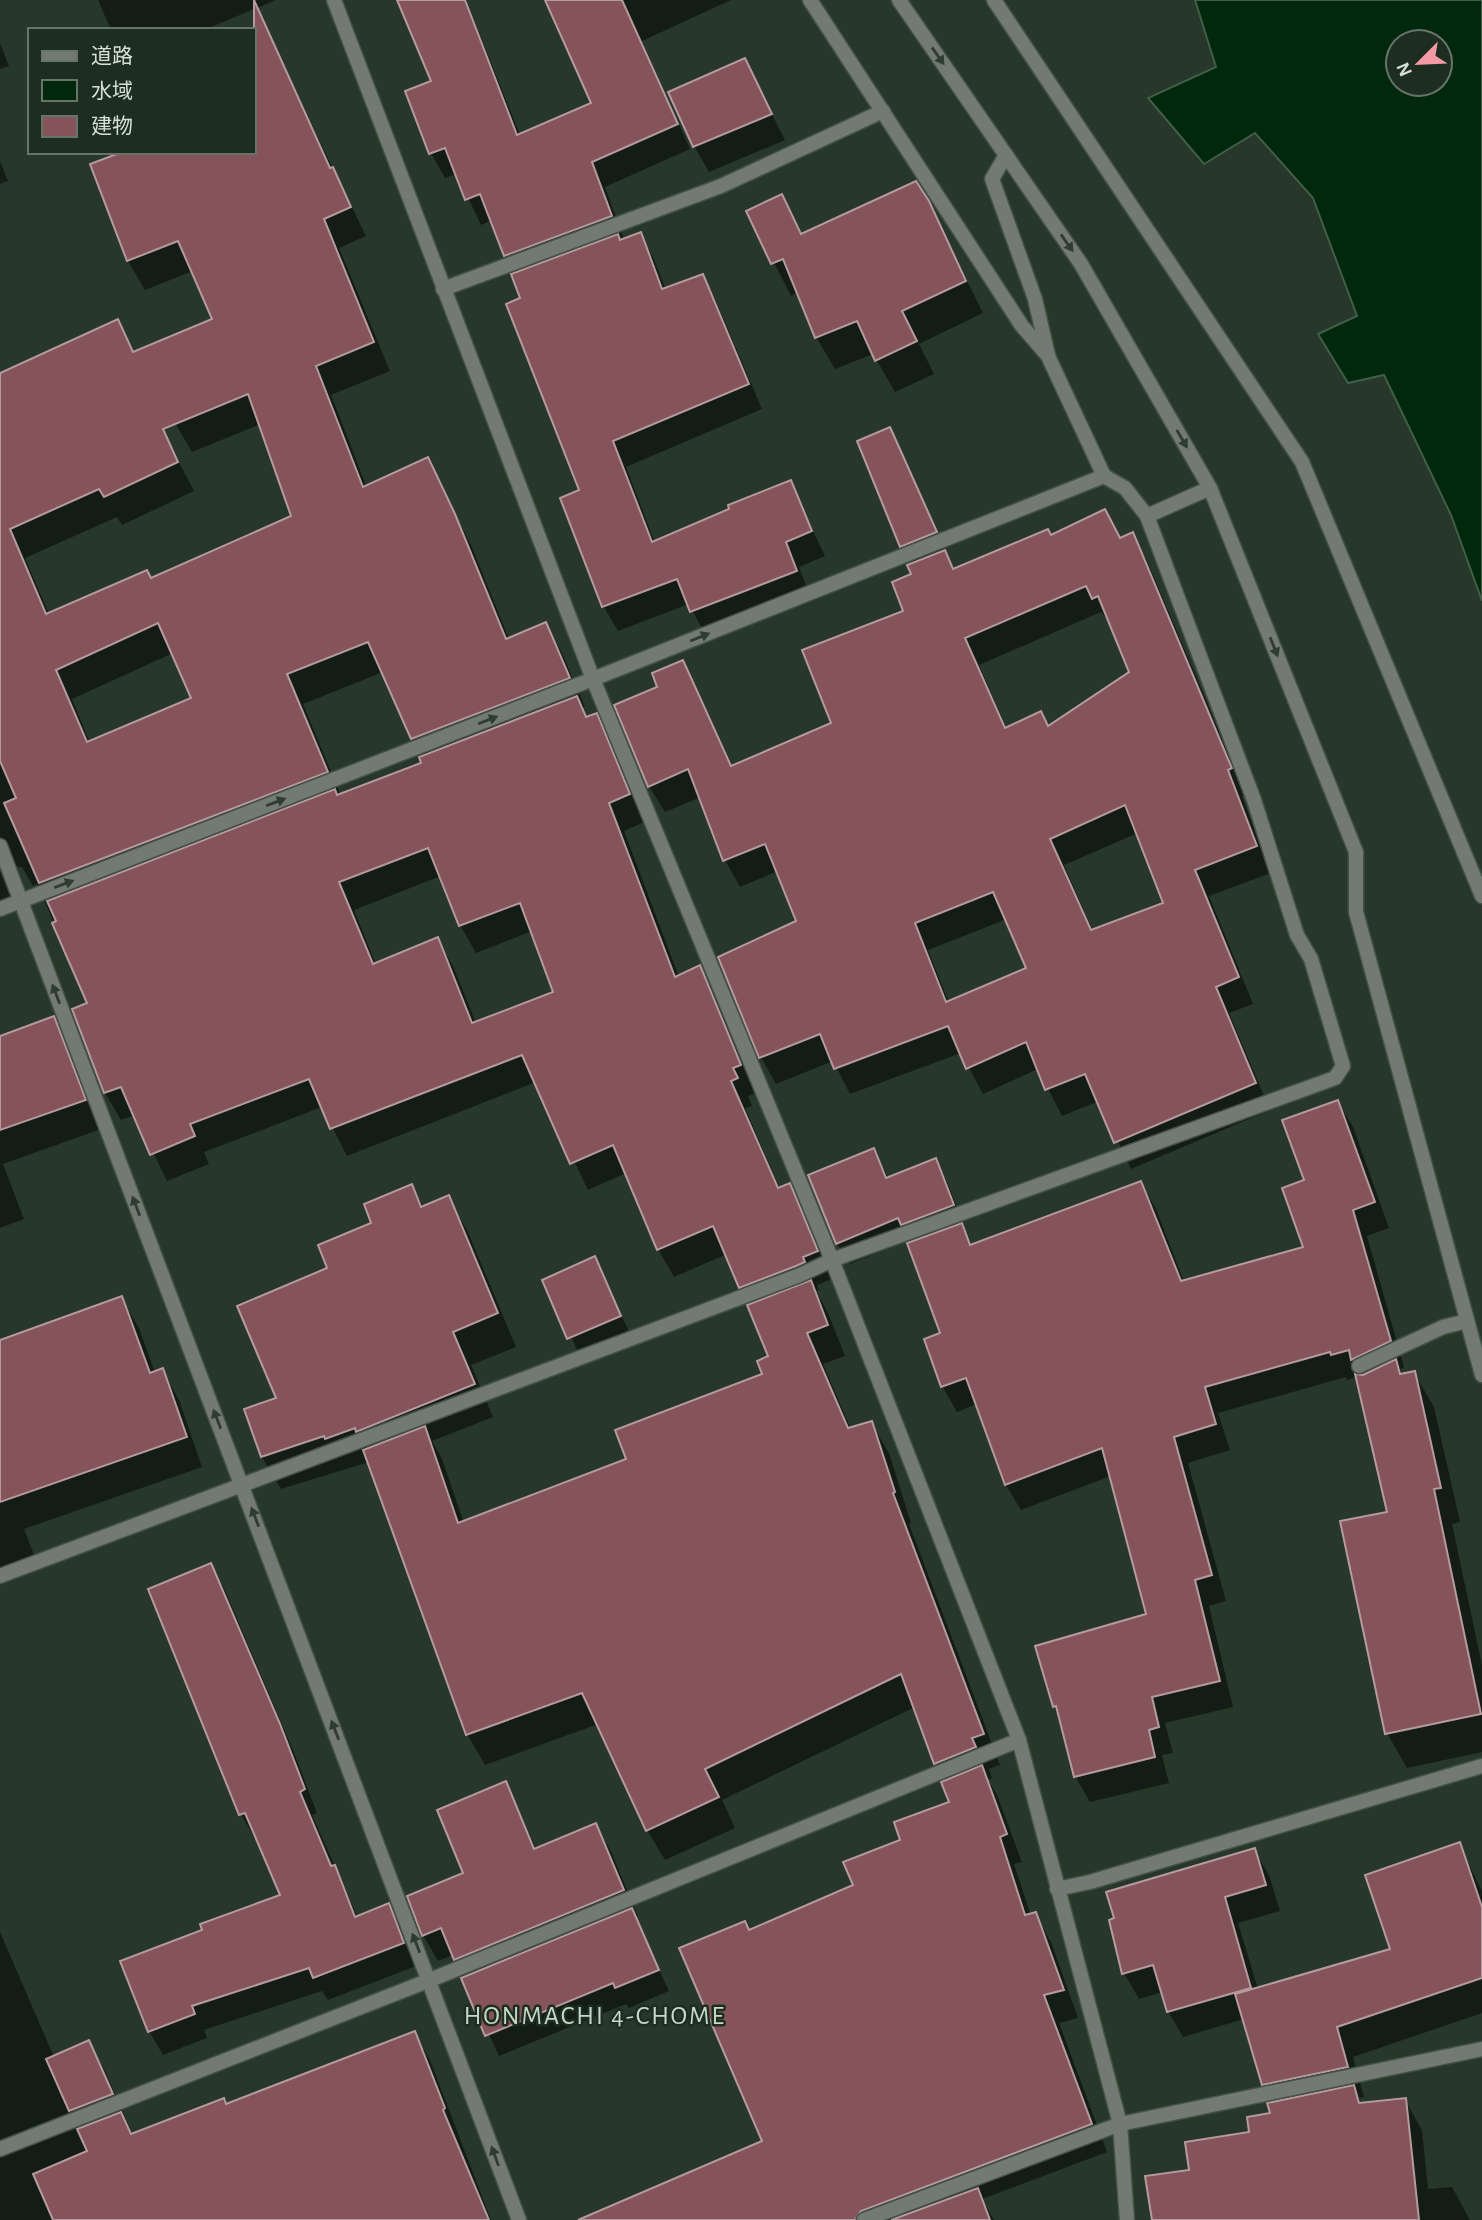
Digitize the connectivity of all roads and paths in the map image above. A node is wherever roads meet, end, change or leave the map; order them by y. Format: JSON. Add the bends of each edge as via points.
{"nodes":[{"id":1,"x":334,"y":0,"type":"edge"},
{"id":2,"x":810,"y":0,"type":"edge"},
{"id":3,"x":899,"y":0,"type":"edge"},
{"id":4,"x":994,"y":0,"type":"edge"},
{"id":5,"x":883,"y":111,"type":"junction"},
{"id":6,"x":1006,"y":155,"type":"junction"},
{"id":7,"x":443,"y":289,"type":"junction"},
{"id":8,"x":1048,"y":356,"type":"junction"},
{"id":9,"x":1104,"y":476,"type":"junction"},
{"id":10,"x":1210,"y":488,"type":"junction"},
{"id":11,"x":1147,"y":516,"type":"junction"},
{"id":12,"x":593,"y":679,"type":"junction"},
{"id":13,"x":0,"y":846,"type":"edge"},
{"id":14,"x":1482,"y":896,"type":"edge"},
{"id":15,"x":21,"y":901,"type":"junction"},
{"id":16,"x":0,"y":909,"type":"edge"},
{"id":17,"x":832,"y":1260,"type":"junction"},
{"id":18,"x":1467,"y":1321,"type":"junction"},
{"id":19,"x":1359,"y":1366,"type":"dead end"},
{"id":20,"x":1482,"y":1375,"type":"edge"},
{"id":21,"x":241,"y":1483,"type":"junction"},
{"id":22,"x":0,"y":1576,"type":"edge"},
{"id":23,"x":1019,"y":1740,"type":"junction"},
{"id":24,"x":1482,"y":1766,"type":"edge"},
{"id":25,"x":1057,"y":1889,"type":"junction"},
{"id":26,"x":430,"y":1980,"type":"junction"},
{"id":27,"x":1482,"y":2049,"type":"edge"},
{"id":28,"x":1120,"y":2124,"type":"junction"},
{"id":29,"x":0,"y":2149,"type":"edge"},
{"id":30,"x":519,"y":2220,"type":"edge"},
{"id":31,"x":864,"y":2220,"type":"edge"},
{"id":32,"x":1127,"y":2220,"type":"edge"}],
"edges":[{"from":1,"to":7,"type":"street"},
{"from":2,"to":5,"type":"street"},
{"from":3,"to":6,"type":"street","one_way":true},
{"from":4,"to":14,"type":"street","via":[[1302,463]]},
{"from":5,"to":7,"type":"street","via":[[721,186]]},
{"from":5,"to":8,"type":"street","via":[[1022,326]]},
{"from":6,"to":8,"type":"street","via":[[992,179],[1035,299]]},
{"from":6,"to":10,"type":"street","one_way":true,"via":[[1081,264]]},
{"from":7,"to":12,"type":"street"},
{"from":8,"to":9,"type":"street"},
{"from":9,"to":11,"type":"street","via":[[1125,488]]},
{"from":12,"to":9,"type":"street","one_way":true},
{"from":10,"to":11,"type":"street"},
{"from":10,"to":18,"type":"street","one_way":true,"via":[[1356,852],[1356,912]]},
{"from":11,"to":17,"type":"street","via":[[1254,800],[1343,1066],[1335,1077]]},
{"from":15,"to":12,"type":"street","one_way":true},
{"from":12,"to":17,"type":"street"},
{"from":13,"to":15,"type":"street"},
{"from":15,"to":16,"type":"street"},
{"from":21,"to":15,"type":"street","one_way":true},
{"from":17,"to":21,"type":"street"},
{"from":17,"to":23,"type":"street"},
{"from":18,"to":19,"type":"street","via":[[1443,1326]]},
{"from":18,"to":20,"type":"street"},
{"from":21,"to":22,"type":"street"},
{"from":26,"to":21,"type":"street","one_way":true},
{"from":23,"to":25,"type":"street"},
{"from":23,"to":26,"type":"street"},
{"from":24,"to":25,"type":"street"},
{"from":25,"to":28,"type":"street"},
{"from":26,"to":29,"type":"street"},
{"from":30,"to":26,"type":"street","one_way":true},
{"from":27,"to":28,"type":"street"},
{"from":28,"to":31,"type":"street"},
{"from":28,"to":32,"type":"street"}]}
